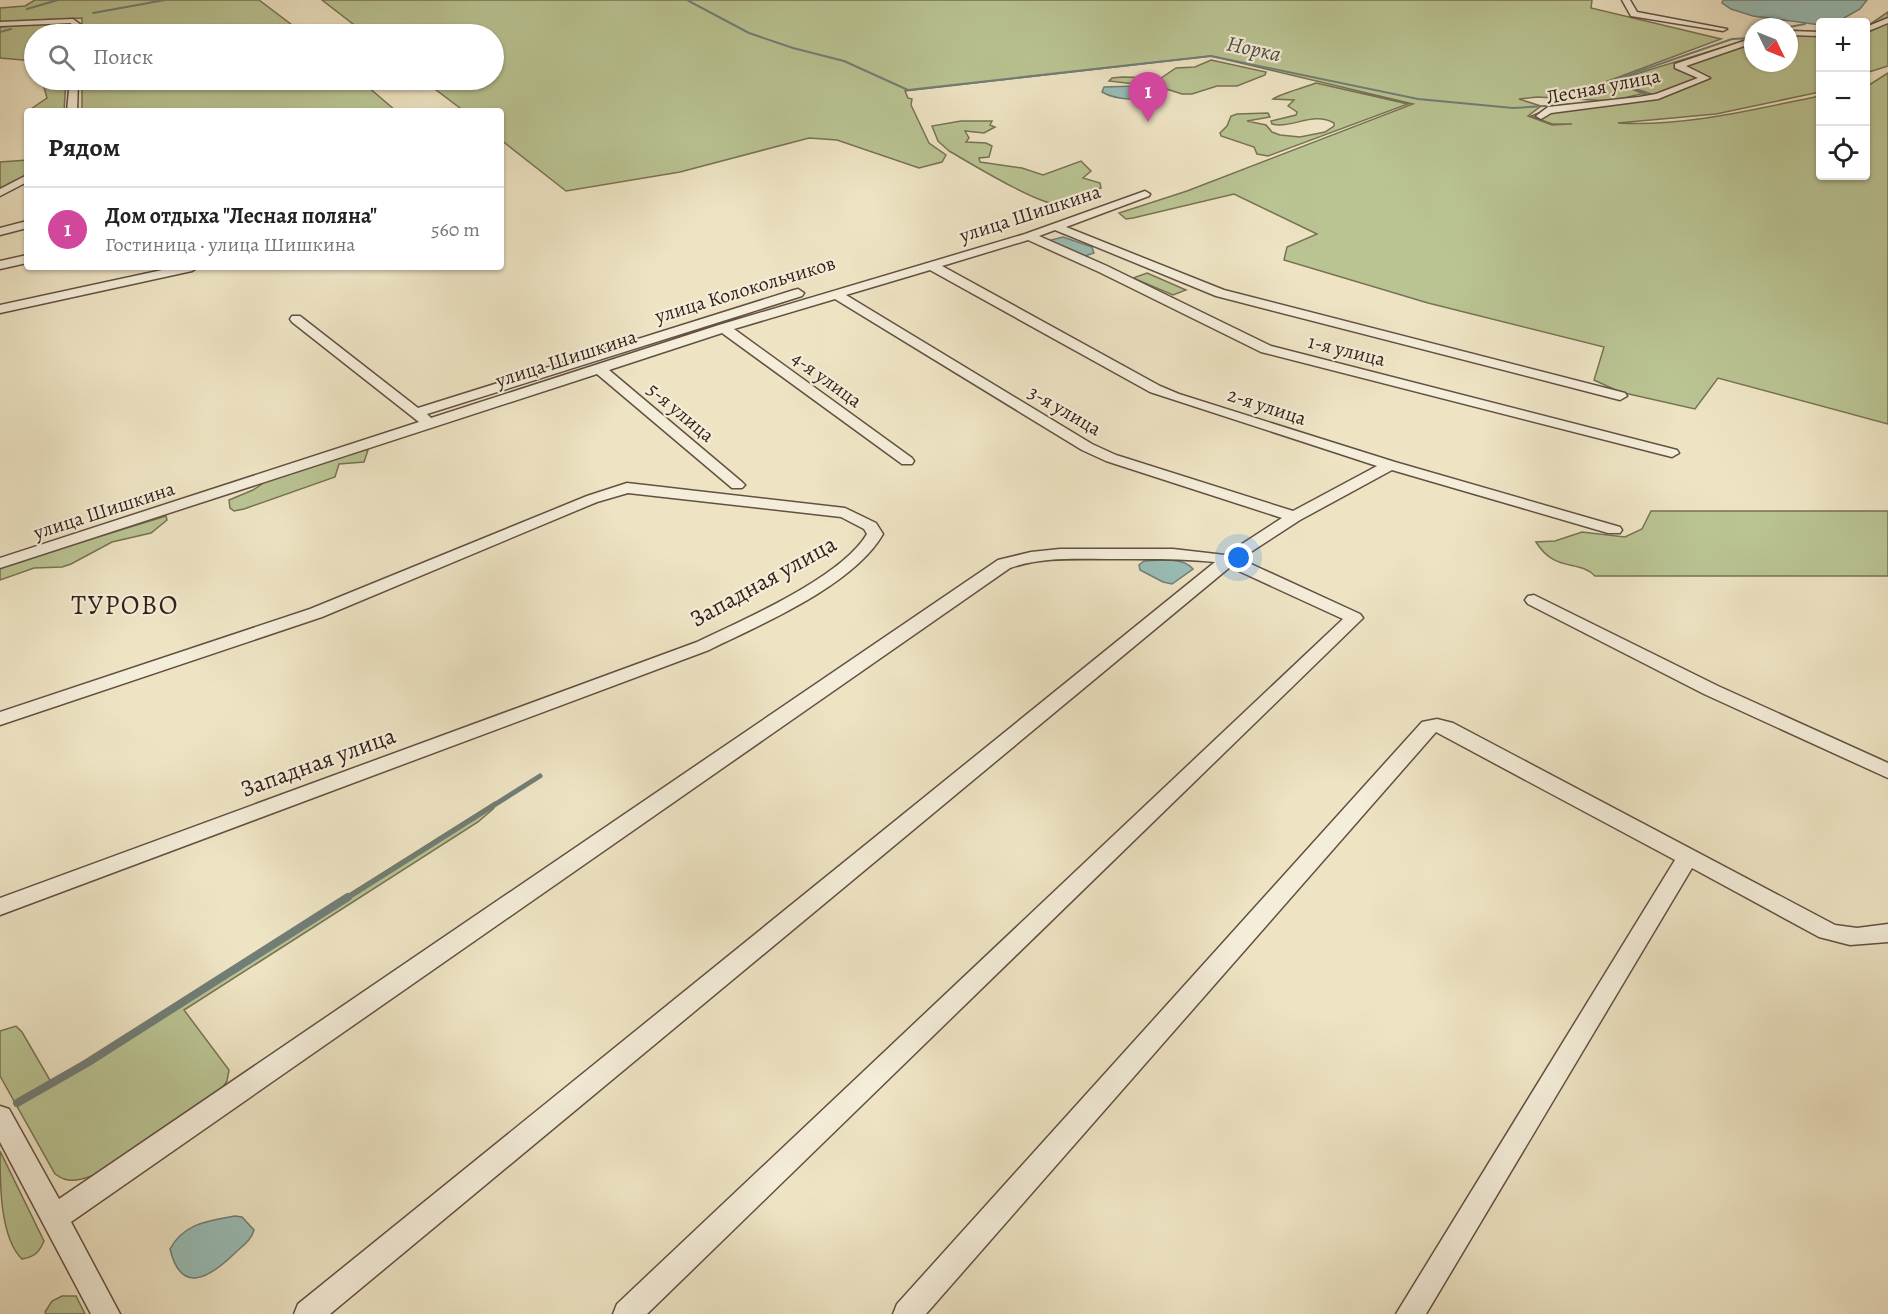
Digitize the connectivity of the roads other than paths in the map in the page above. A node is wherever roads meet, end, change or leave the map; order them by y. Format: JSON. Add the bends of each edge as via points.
{"nodes":[{"id":1,"x":1626,"y":0,"type":"edge"},
{"id":2,"x":1888,"y":20,"type":"edge"},
{"id":3,"x":0,"y":24,"type":"edge"},
{"id":4,"x":75,"y":24,"type":"edge"},
{"id":5,"x":1870,"y":28,"type":"edge"},
{"id":6,"x":1723,"y":29,"type":"dead end"},
{"id":7,"x":1798,"y":33,"type":"edge"},
{"id":8,"x":1816,"y":34,"type":"edge"},
{"id":9,"x":1744,"y":43,"type":"edge"},
{"id":10,"x":73,"y":90,"type":"edge"},
{"id":11,"x":72,"y":108,"type":"edge"},
{"id":12,"x":1541,"y":117,"type":"dead end"},
{"id":13,"x":24,"y":180,"type":"edge"},
{"id":14,"x":0,"y":193,"type":"edge"},
{"id":15,"x":1145,"y":194,"type":"dead end"},
{"id":16,"x":1055,"y":222,"type":"junction"},
{"id":17,"x":24,"y":225,"type":"edge"},
{"id":18,"x":0,"y":232,"type":"edge"},
{"id":19,"x":1029,"y":236,"type":"junction"},
{"id":20,"x":24,"y":260,"type":"edge"},
{"id":21,"x":0,"y":265,"type":"edge"},
{"id":22,"x":931,"y":265,"type":"junction"},
{"id":23,"x":178,"y":270,"type":"edge"},
{"id":24,"x":836,"y":294,"type":"junction"},
{"id":25,"x":0,"y":309,"type":"edge"},
{"id":26,"x":296,"y":319,"type":"dead end"},
{"id":27,"x":724,"y":328,"type":"junction"},
{"id":28,"x":599,"y":368,"type":"junction"},
{"id":29,"x":1620,"y":396,"type":"dead end"},
{"id":30,"x":416,"y":413,"type":"junction"},
{"id":31,"x":430,"y":423,"type":"junction"},
{"id":32,"x":1672,"y":453,"type":"dead end"},
{"id":33,"x":907,"y":460,"type":"dead end"},
{"id":34,"x":1390,"y":465,"type":"junction"},
{"id":35,"x":737,"y":485,"type":"dead end"},
{"id":36,"x":1294,"y":517,"type":"junction"},
{"id":37,"x":1614,"y":530,"type":"dead end"},
{"id":38,"x":1228,"y":560,"type":"junction"},
{"id":39,"x":0,"y":563,"type":"edge"},
{"id":40,"x":1534,"y":600,"type":"dead end"},
{"id":41,"x":0,"y":719,"type":"edge"},
{"id":42,"x":1888,"y":771,"type":"edge"},
{"id":43,"x":1687,"y":858,"type":"junction"},
{"id":44,"x":0,"y":907,"type":"edge"},
{"id":45,"x":1888,"y":933,"type":"edge"},
{"id":46,"x":0,"y":1117,"type":"edge"},
{"id":47,"x":54,"y":1218,"type":"junction"},
{"id":48,"x":106,"y":1314,"type":"edge"},
{"id":49,"x":308,"y":1314,"type":"edge"},
{"id":50,"x":627,"y":1314,"type":"edge"},
{"id":51,"x":907,"y":1314,"type":"edge"},
{"id":52,"x":1410,"y":1314,"type":"edge"}],
"edges":[{"from":1,"to":6,"type":"street","via":[[1631,12],[1641,16]]},
{"from":2,"to":5,"type":"street"},
{"from":3,"to":4,"type":"street"},
{"from":7,"to":8,"type":"street"},
{"from":9,"to":12,"type":"street","name":"Лесная улица","via":[[1680,64],[1680,69],[1706,78],[1658,96],[1548,110]]},
{"from":10,"to":11,"type":"street"},
{"from":13,"to":14,"type":"street"},
{"from":15,"to":16,"type":"street","name":"улица Шишкина"},
{"from":16,"to":19,"type":"street","name":"улица Шишкина"},
{"from":16,"to":29,"type":"street","via":[[1220,292]]},
{"from":16,"to":30,"type":"street","name":"улица Колокольчиков","via":[[737,311]]},
{"from":17,"to":18,"type":"street"},
{"from":19,"to":22,"type":"street","name":"улица Шишкина"},
{"from":19,"to":32,"type":"street","name":"1-я улица","via":[[1266,349]]},
{"from":20,"to":21,"type":"street"},
{"from":22,"to":24,"type":"street","name":"улица Шишкина"},
{"from":22,"to":34,"type":"street","name":"2-я улица","via":[[1155,389]]},
{"from":23,"to":25,"type":"street"},
{"from":24,"to":27,"type":"street","name":"улица Шишкина"},
{"from":24,"to":36,"type":"street","name":"3-я улица","via":[[1087,447]]},
{"from":26,"to":30,"type":"street"},
{"from":27,"to":28,"type":"street","name":"улица Шишкина"},
{"from":27,"to":33,"type":"street","name":"4-я улица"},
{"from":28,"to":31,"type":"street","name":"улица Шишкина"},
{"from":28,"to":35,"type":"street","name":"5-я улица"},
{"from":30,"to":31,"type":"street"},
{"from":31,"to":39,"type":"street","name":"улица Шишкина"},
{"from":34,"to":36,"type":"street"},
{"from":34,"to":37,"type":"street","name":"2-я улица"},
{"from":36,"to":38,"type":"street"},
{"from":38,"to":47,"type":"street","via":[[1191,554],[1068,555],[1020,558],[1004,564]]},
{"from":38,"to":49,"type":"street"},
{"from":38,"to":50,"type":"street","via":[[1354,618]]},
{"from":40,"to":42,"type":"street","via":[[1711,690]]},
{"from":41,"to":44,"type":"street","name":"Западная улица","via":[[294,621],[627,488],[845,513],[870,526],[875,534],[864,553],[838,572],[703,646]]},
{"from":43,"to":45,"type":"street","via":[[1827,931],[1861,939]]},
{"from":43,"to":51,"type":"street","via":[[1446,728],[1429,727]]},
{"from":43,"to":52,"type":"street"},
{"from":46,"to":47,"type":"street"},
{"from":47,"to":48,"type":"street"}]}
